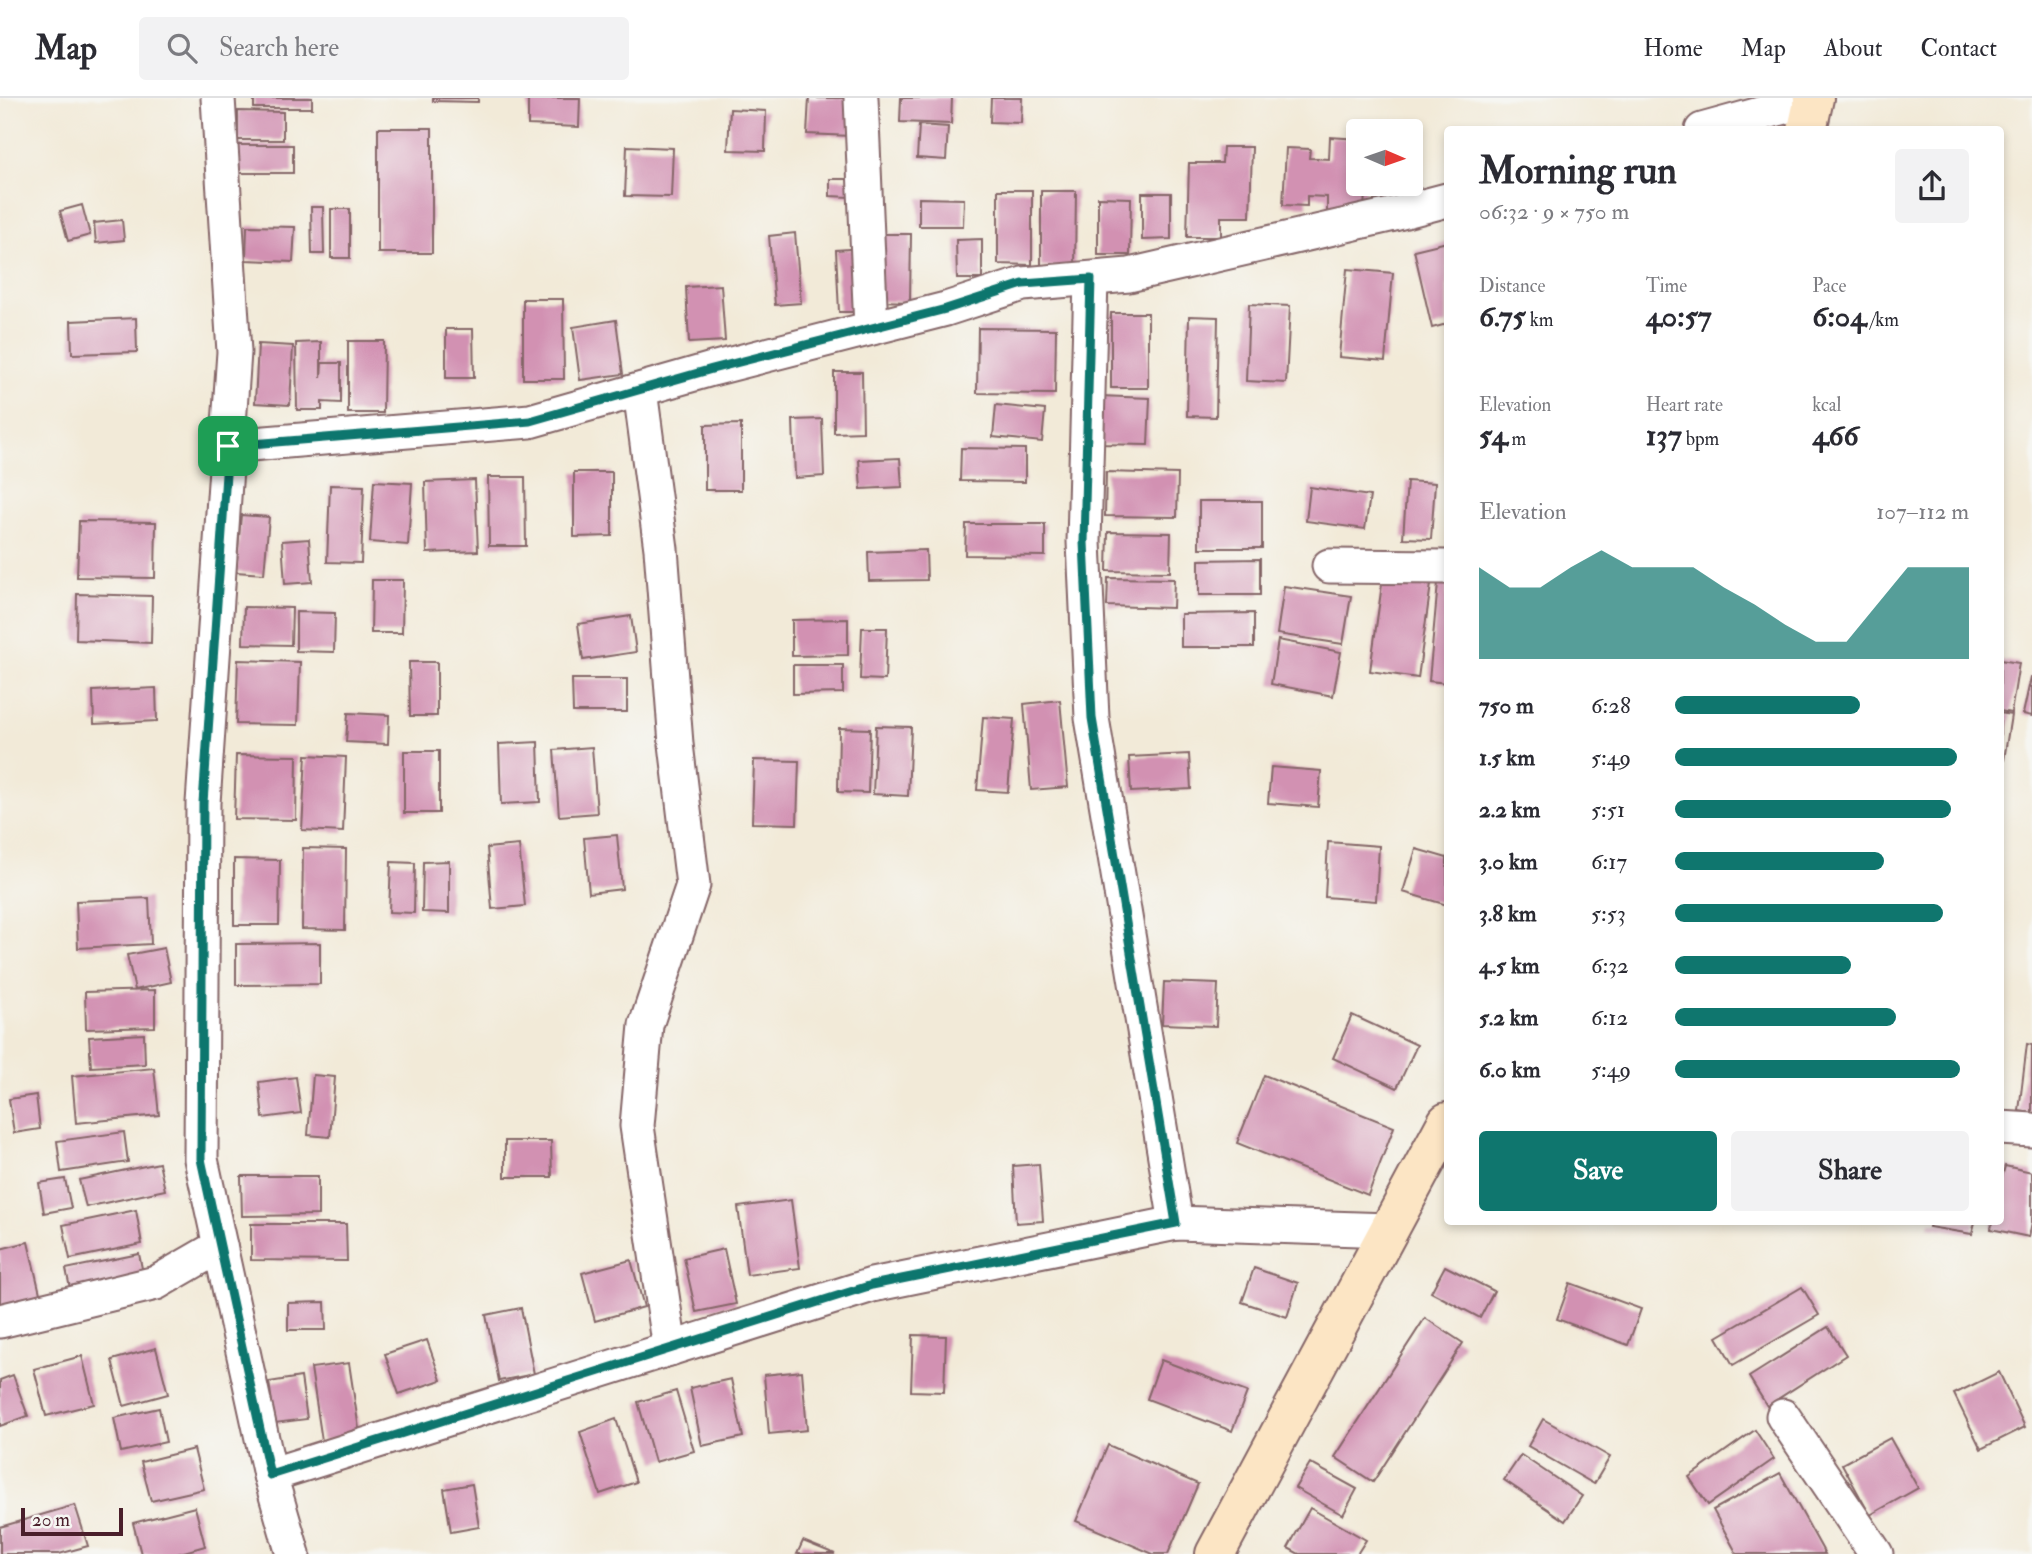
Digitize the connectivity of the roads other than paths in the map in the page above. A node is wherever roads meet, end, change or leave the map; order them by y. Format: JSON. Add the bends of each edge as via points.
{"nodes":[{"id":1,"x":218,"y":98,"type":"edge"},
{"id":2,"x":861,"y":98,"type":"edge"},
{"id":3,"x":1814,"y":98,"type":"edge"},
{"id":4,"x":1716,"y":126,"type":"edge"},
{"id":5,"x":1808,"y":126,"type":"edge"},
{"id":6,"x":1444,"y":201,"type":"edge"},
{"id":7,"x":1091,"y":279,"type":"junction"},
{"id":8,"x":871,"y":328,"type":"junction"},
{"id":9,"x":640,"y":390,"type":"junction"},
{"id":10,"x":228,"y":446,"type":"junction"},
{"id":11,"x":1329,"y":566,"type":"dead end"},
{"id":12,"x":1444,"y":567,"type":"edge"},
{"id":13,"x":1444,"y":1128,"type":"edge"},
{"id":14,"x":2004,"y":1128,"type":"edge"},
{"id":15,"x":2032,"y":1130,"type":"edge"},
{"id":16,"x":1176,"y":1223,"type":"junction"},
{"id":17,"x":1390,"y":1230,"type":"junction"},
{"id":18,"x":220,"y":1246,"type":"junction"},
{"id":19,"x":0,"y":1321,"type":"edge"},
{"id":20,"x":670,"y":1349,"type":"junction"},
{"id":21,"x":1783,"y":1416,"type":"dead end"},
{"id":22,"x":270,"y":1475,"type":"junction"},
{"id":23,"x":293,"y":1554,"type":"edge"},
{"id":24,"x":1215,"y":1554,"type":"edge"},
{"id":25,"x":1876,"y":1554,"type":"edge"}],
"edges":[{"from":1,"to":10,"type":"street","via":[[234,352]]},
{"from":2,"to":8,"type":"street"},
{"from":3,"to":4,"type":"street"},
{"from":3,"to":5,"type":"street"},
{"from":6,"to":7,"type":"street","via":[[1129,275]]},
{"from":7,"to":8,"type":"street","via":[[1023,284]]},
{"from":7,"to":16,"type":"street","via":[[1084,542],[1092,718]]},
{"from":8,"to":9,"type":"street"},
{"from":9,"to":10,"type":"street","via":[[530,421]]},
{"from":9,"to":20,"type":"street","via":[[661,548],[676,744],[693,885],[646,1026],[637,1126]]},
{"from":10,"to":18,"type":"street","via":[[203,803],[201,1159]]},
{"from":11,"to":12,"type":"street"},
{"from":13,"to":17,"type":"street"},
{"from":14,"to":15,"type":"street"},
{"from":16,"to":17,"type":"street"},
{"from":16,"to":20,"type":"street","via":[[872,1285]]},
{"from":17,"to":24,"type":"street"},
{"from":18,"to":19,"type":"street","via":[[156,1283]]},
{"from":18,"to":22,"type":"street"},
{"from":20,"to":22,"type":"street"},
{"from":21,"to":25,"type":"street"},
{"from":22,"to":23,"type":"street"}]}
